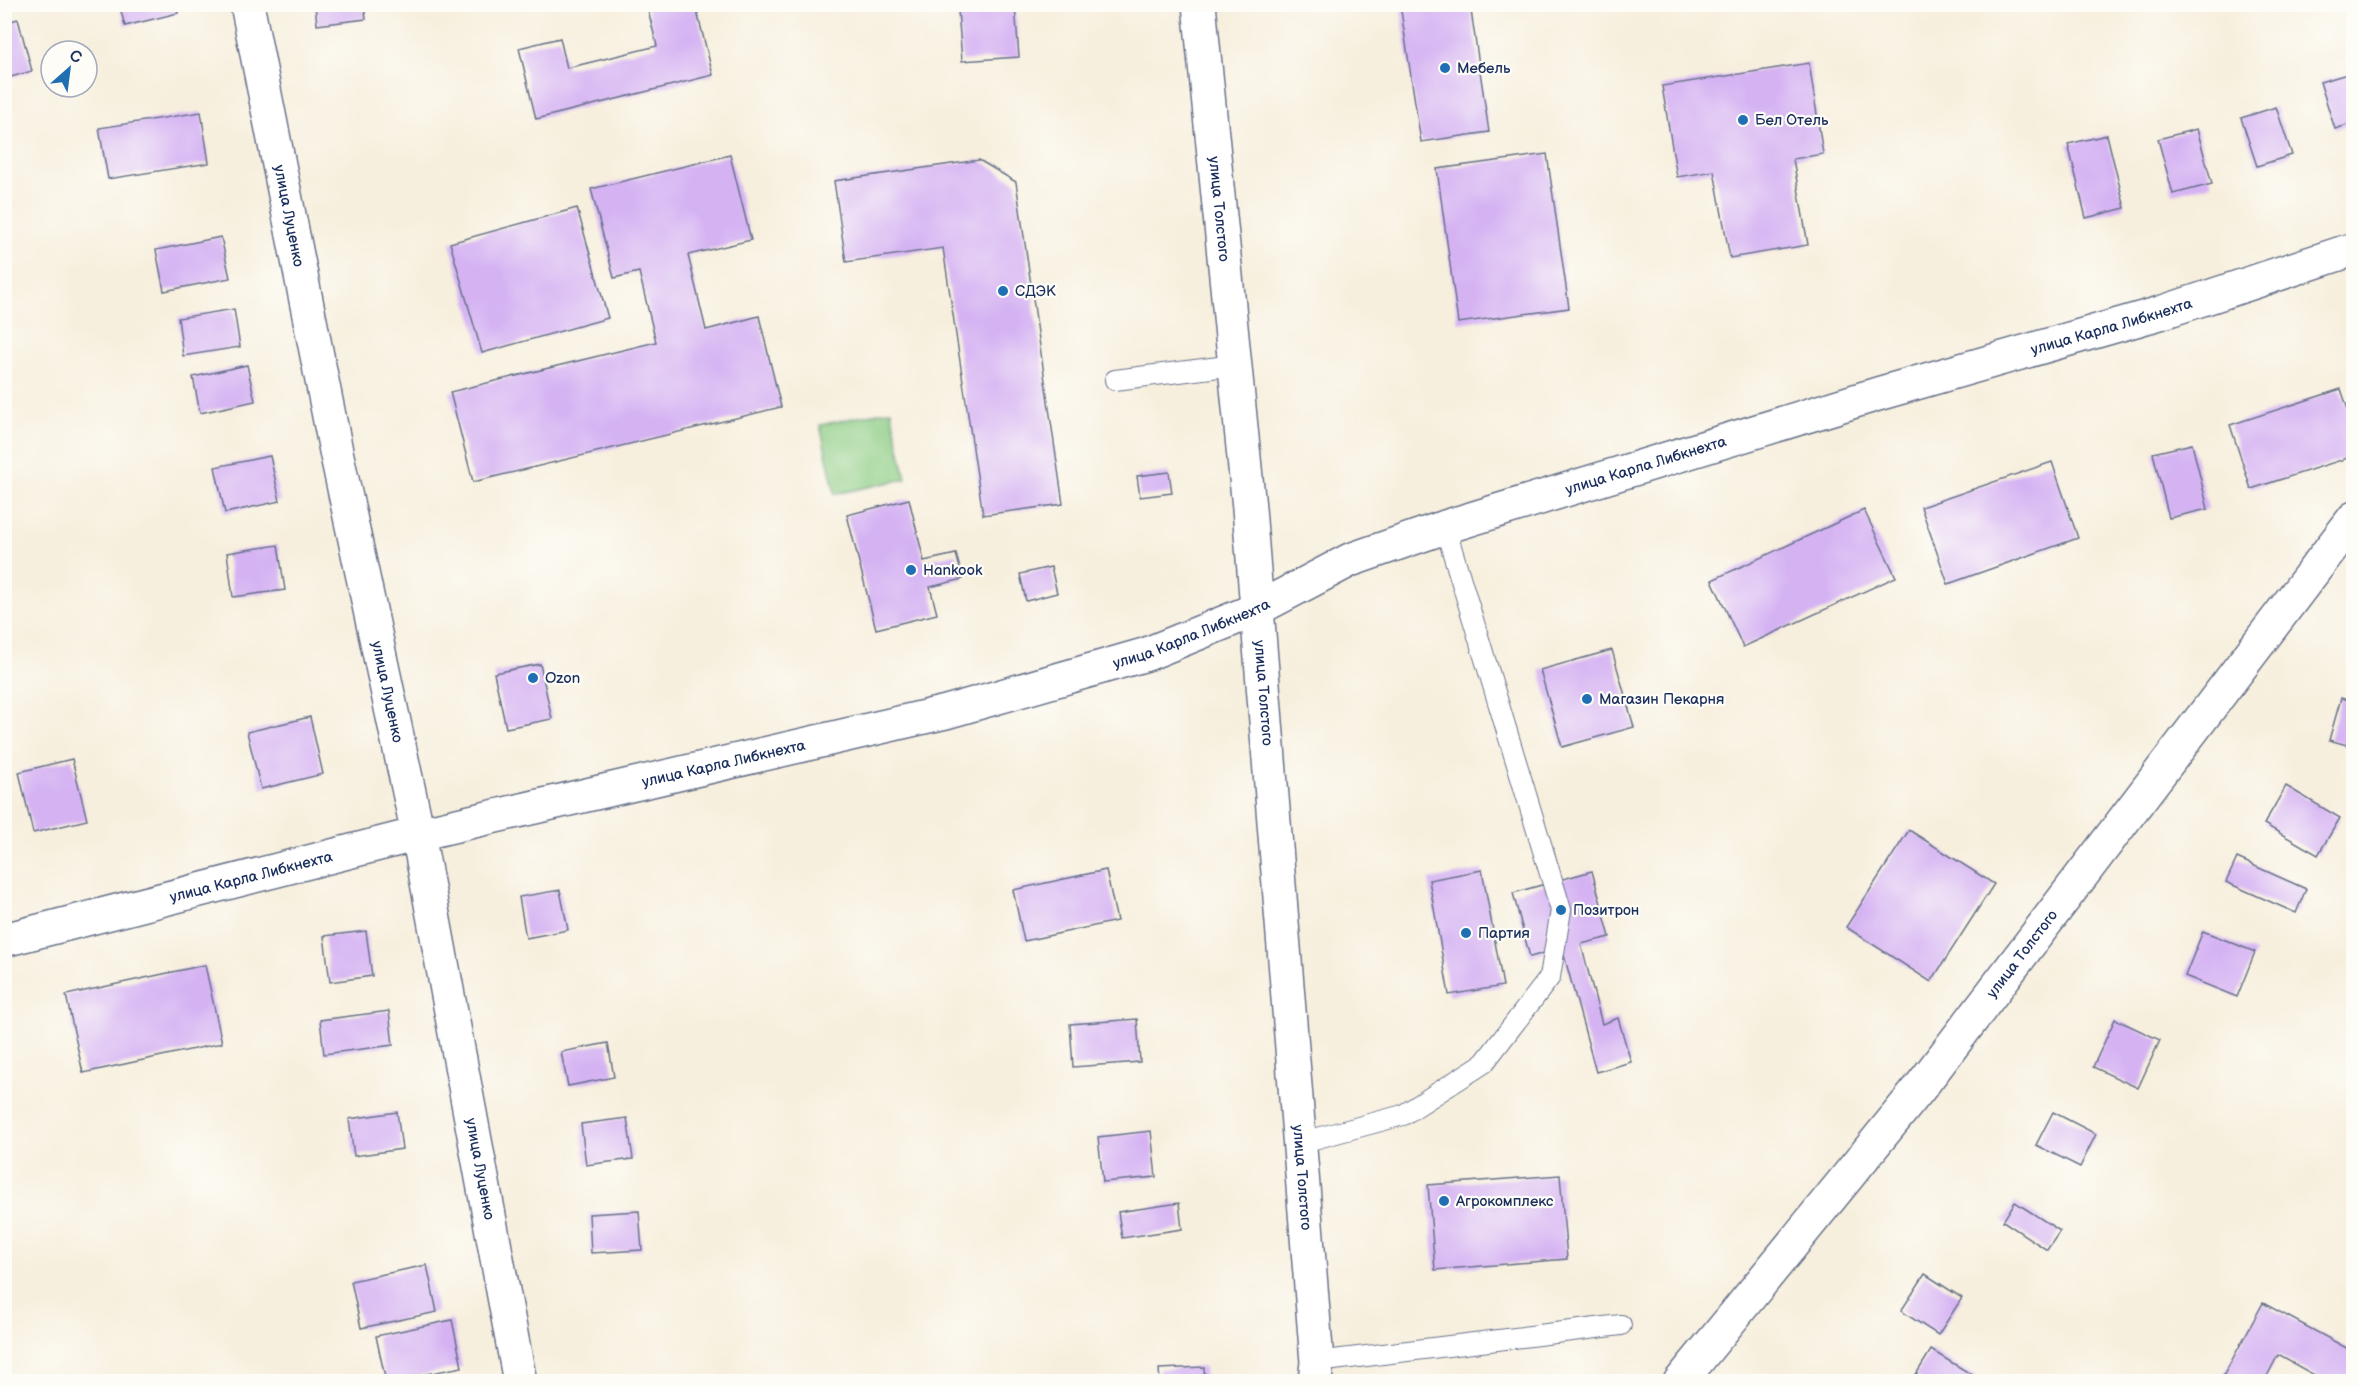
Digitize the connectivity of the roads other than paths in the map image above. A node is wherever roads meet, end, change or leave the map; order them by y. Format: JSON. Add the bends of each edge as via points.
{"nodes":[{"id":1,"x":247,"y":4,"type":"edge"},
{"id":2,"x":1202,"y":5,"type":"edge"},
{"id":3,"x":2354,"y":249,"type":"edge"},
{"id":4,"x":1234,"y":365,"type":"junction"},
{"id":5,"x":1115,"y":380,"type":"dead end"},
{"id":6,"x":2354,"y":518,"type":"edge"},
{"id":7,"x":1445,"y":527,"type":"junction"},
{"id":8,"x":1255,"y":610,"type":"junction"},
{"id":9,"x":418,"y":834,"type":"junction"},
{"id":10,"x":4,"y":940,"type":"edge"},
{"id":11,"x":1299,"y":1143,"type":"junction"},
{"id":12,"x":1621,"y":1325,"type":"dead end"},
{"id":13,"x":1316,"y":1372,"type":"edge"},
{"id":14,"x":520,"y":1382,"type":"edge"},
{"id":15,"x":1680,"y":1382,"type":"edge"}],
"edges":[{"from":1,"to":9,"type":"street","name":"улица Луценко","via":[[336,451]]},
{"from":2,"to":4,"type":"street","name":"улица Толстого"},
{"from":3,"to":7,"type":"street","name":"улица Карла Либкнехта","via":[[2160,313],[1881,393]]},
{"from":4,"to":5,"type":"lane"},
{"from":4,"to":8,"type":"street","name":"улица Толстого"},
{"from":6,"to":15,"type":"street","name":"улица Толстого","via":[[1919,1089]]},
{"from":7,"to":8,"type":"street","name":"улица Карла Либкнехта","via":[[1350,560]]},
{"from":7,"to":11,"type":"lane","via":[[1561,910],[1550,977],[1484,1063],[1402,1115]]},
{"from":8,"to":9,"type":"street","name":"улица Карла Либкнехта","via":[[1147,654],[946,712]]},
{"from":8,"to":11,"type":"street","name":"улица Толстого"},
{"from":9,"to":10,"type":"street","name":"улица Карла Либкнехта"},
{"from":9,"to":14,"type":"street","name":"улица Луценко"},
{"from":11,"to":13,"type":"street","name":"улица Толстого"},
{"from":12,"to":13,"type":"lane"}]}
